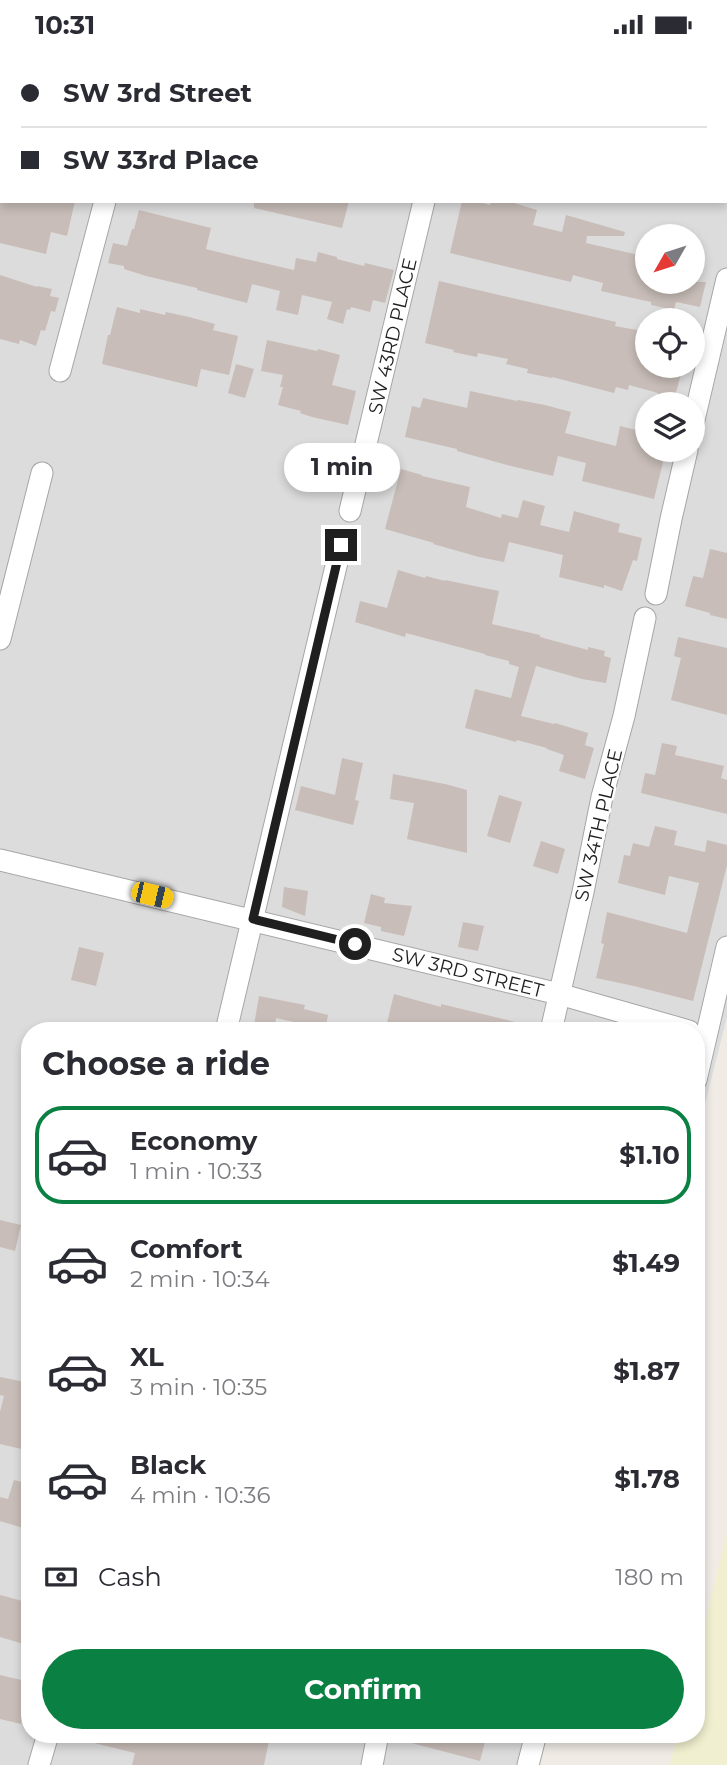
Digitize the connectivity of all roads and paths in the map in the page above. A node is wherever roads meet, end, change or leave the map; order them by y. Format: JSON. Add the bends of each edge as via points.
{"nodes":[{"id":1,"x":104,"y":203,"type":"edge"},
{"id":2,"x":424,"y":203,"type":"edge"},
{"id":3,"x":727,"y":279,"type":"edge"},
{"id":4,"x":60,"y":371,"type":"dead end"},
{"id":5,"x":701,"y":392,"type":"edge"},
{"id":6,"x":684,"y":462,"type":"edge"},
{"id":7,"x":42,"y":473,"type":"dead end"},
{"id":8,"x":350,"y":511,"type":"dead end"},
{"id":9,"x":341,"y":545,"type":"dead end"},
{"id":10,"x":656,"y":594,"type":"dead end"},
{"id":11,"x":645,"y":618,"type":"dead end"},
{"id":12,"x":0,"y":639,"type":"edge"},
{"id":13,"x":0,"y":860,"type":"edge"},
{"id":14,"x":253,"y":919,"type":"junction"},
{"id":15,"x":727,"y":947,"type":"edge"},
{"id":16,"x":559,"y":994,"type":"junction"},
{"id":17,"x":228,"y":1022,"type":"edge"},
{"id":18,"x":553,"y":1022,"type":"edge"},
{"id":19,"x":659,"y":1022,"type":"edge"},
{"id":20,"x":702,"y":1022,"type":"edge"},
{"id":21,"x":45,"y":1743,"type":"edge"},
{"id":22,"x":376,"y":1743,"type":"edge"},
{"id":23,"x":534,"y":1743,"type":"edge"},
{"id":24,"x":39,"y":1765,"type":"edge"},
{"id":25,"x":372,"y":1765,"type":"edge"},
{"id":26,"x":528,"y":1765,"type":"edge"}],
"edges":[{"from":1,"to":4,"type":"street"},
{"from":2,"to":8,"type":"street","name":"SW 43RD PLACE"},
{"from":3,"to":5,"type":"street"},
{"from":6,"to":10,"type":"street"},
{"from":7,"to":12,"type":"street"},
{"from":9,"to":14,"type":"street"},
{"from":11,"to":16,"type":"street","name":"SW 34TH PLACE"},
{"from":13,"to":14,"type":"street","name":"SW 3RD STREET"},
{"from":14,"to":16,"type":"street","name":"SW 3RD STREET"},
{"from":14,"to":17,"type":"street"},
{"from":15,"to":20,"type":"street"},
{"from":16,"to":18,"type":"street","name":"SW 34TH PLACE"},
{"from":16,"to":19,"type":"street","name":"SW 3RD STREET"},
{"from":21,"to":24,"type":"street"},
{"from":22,"to":25,"type":"street"},
{"from":23,"to":26,"type":"street"}]}
